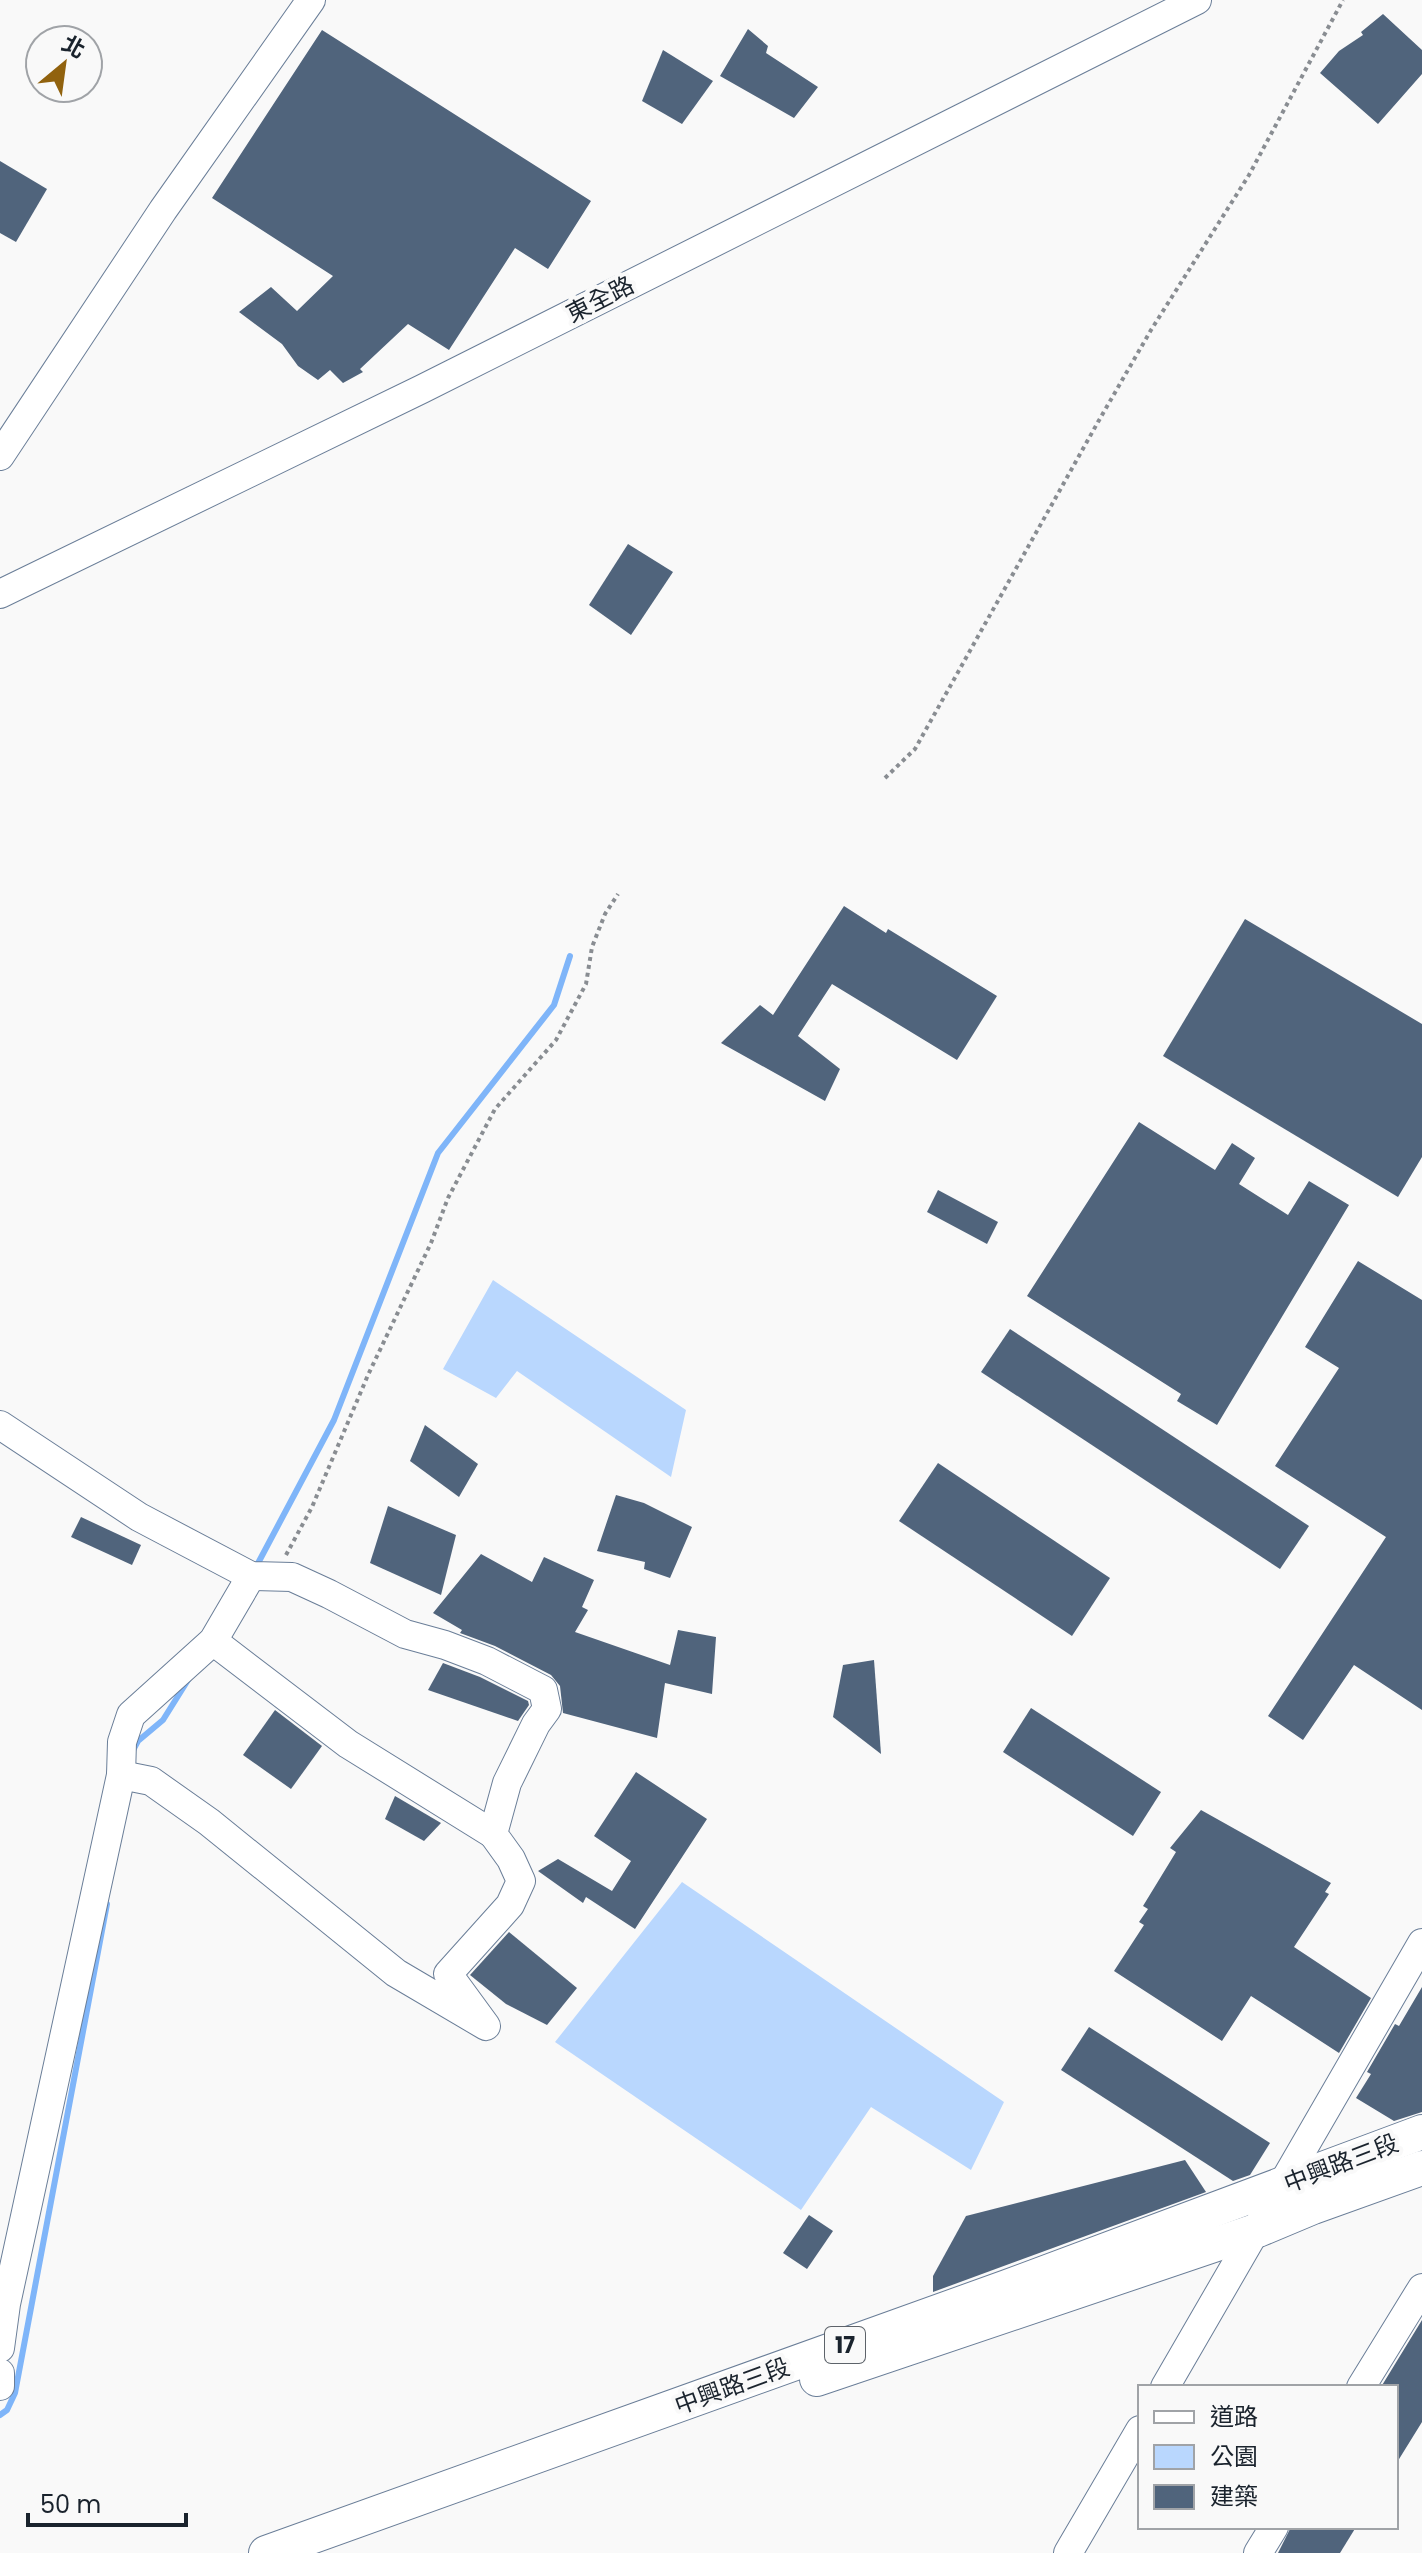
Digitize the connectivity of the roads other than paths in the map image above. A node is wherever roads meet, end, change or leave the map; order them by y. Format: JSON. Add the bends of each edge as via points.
{"nodes":[{"id":1,"x":311,"y":0,"type":"edge"},
{"id":2,"x":1197,"y":0,"type":"edge"},
{"id":3,"x":0,"y":456,"type":"edge"},
{"id":4,"x":0,"y":594,"type":"edge"},
{"id":5,"x":0,"y":1425,"type":"edge"},
{"id":6,"x":251,"y":1576,"type":"junction"},
{"id":7,"x":213,"y":1641,"type":"junction"},
{"id":8,"x":121,"y":1775,"type":"junction"},
{"id":9,"x":493,"y":1834,"type":"junction"},
{"id":10,"x":1422,"y":1943,"type":"edge"},
{"id":11,"x":1422,"y":2132,"type":"edge"},
{"id":12,"x":1422,"y":2168,"type":"edge"},
{"id":13,"x":1282,"y":2186,"type":"junction"},
{"id":14,"x":1258,"y":2230,"type":"junction"},
{"id":15,"x":1422,"y":2288,"type":"edge"},
{"id":16,"x":0,"y":2348,"type":"edge"},
{"id":17,"x":0,"y":2373,"type":"edge"},
{"id":18,"x":1166,"y":2385,"type":"edge"},
{"id":19,"x":1362,"y":2385,"type":"edge"},
{"id":20,"x":0,"y":2386,"type":"edge"},
{"id":21,"x":1138,"y":2433,"type":"edge"},
{"id":22,"x":1273,"y":2529,"type":"edge"},
{"id":23,"x":266,"y":2553,"type":"edge"},
{"id":24,"x":322,"y":2553,"type":"edge"},
{"id":25,"x":1068,"y":2553,"type":"edge"},
{"id":26,"x":1258,"y":2553,"type":"edge"}],
"edges":[{"from":1,"to":3,"type":"street"},
{"from":2,"to":4,"type":"street","name":"東全路"},
{"from":5,"to":6,"type":"street","via":[[139,1517]]},
{"from":6,"to":7,"type":"street"},
{"from":6,"to":9,"type":"street","via":[[292,1577],[405,1634],[487,1661],[543,1690],[547,1709],[507,1783]]},
{"from":7,"to":8,"type":"street","via":[[131,1715],[122,1742]]},
{"from":7,"to":9,"type":"street","via":[[348,1744]]},
{"from":8,"to":9,"type":"street","via":[[151,1781],[396,1973],[486,2026],[448,1974],[510,1905],[521,1881]]},
{"from":8,"to":16,"type":"street"},
{"from":10,"to":13,"type":"street"},
{"from":11,"to":13,"type":"main road","name":"中興路三段","number":"17"},
{"from":12,"to":14,"type":"main road","name":"中興路三段","number":"17"},
{"from":13,"to":14,"type":"street"},
{"from":13,"to":23,"type":"main road","name":"中興路三段","number":"17"},
{"from":14,"to":18,"type":"street"},
{"from":14,"to":24,"type":"main road","name":"中興路三段","number":"17"},
{"from":15,"to":19,"type":"street"},
{"from":17,"to":20,"type":"street"},
{"from":21,"to":25,"type":"street"},
{"from":22,"to":26,"type":"street"}]}
